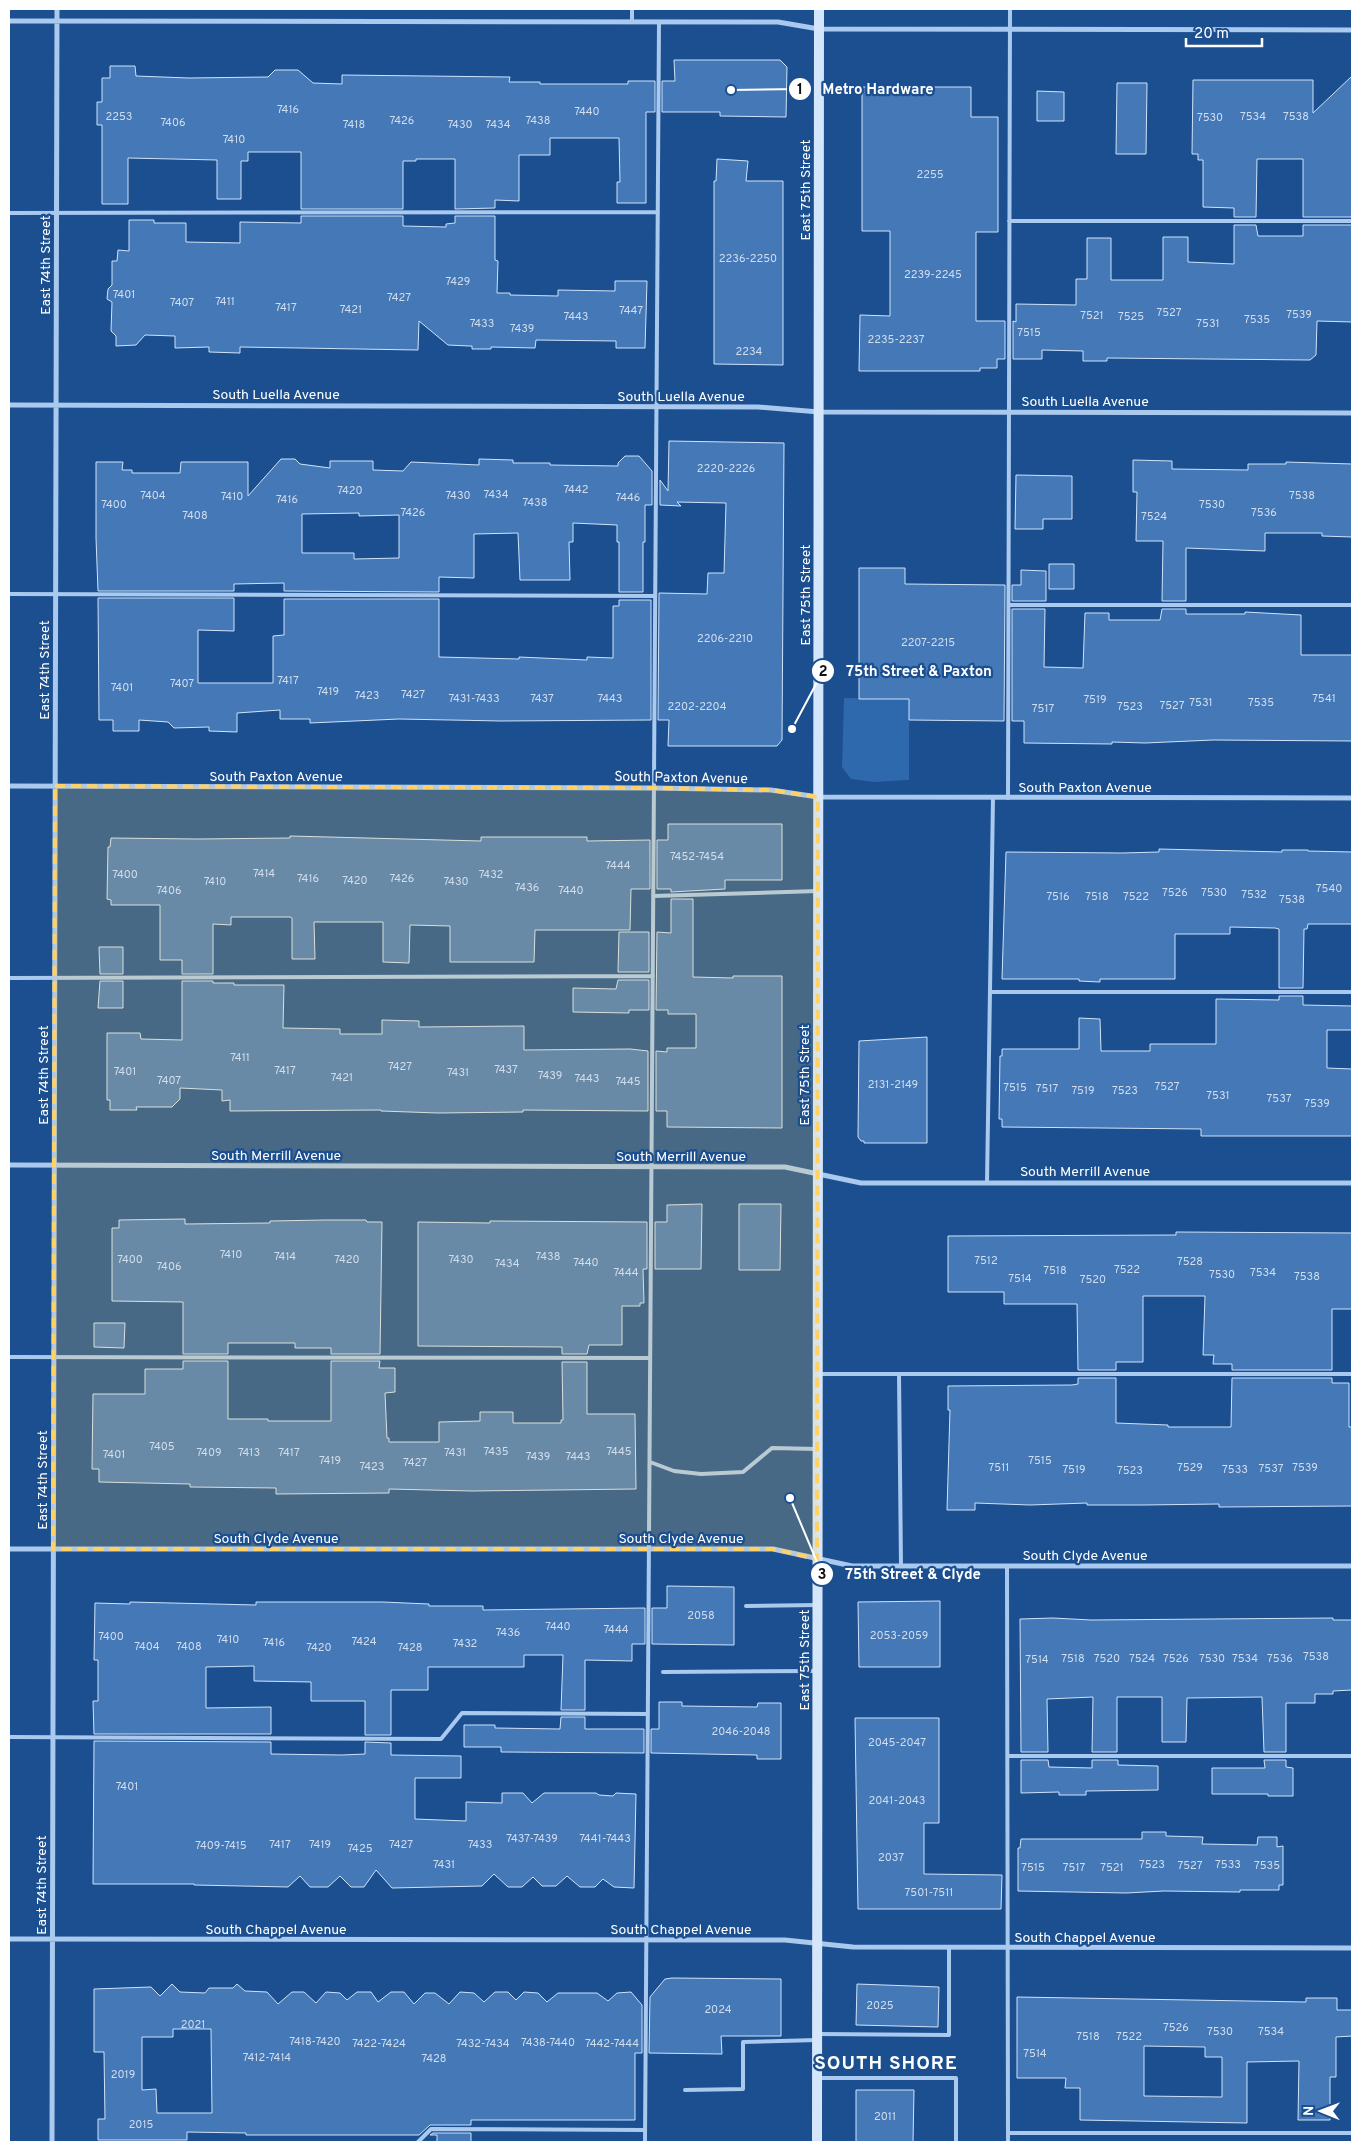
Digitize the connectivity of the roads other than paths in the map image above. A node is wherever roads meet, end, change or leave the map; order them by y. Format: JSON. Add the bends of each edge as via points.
{"nodes":[{"id":1,"x":57,"y":9,"type":"edge"},
{"id":2,"x":632,"y":9,"type":"edge"},
{"id":3,"x":819,"y":9,"type":"edge"},
{"id":4,"x":1010,"y":9,"type":"edge"},
{"id":5,"x":9,"y":20,"type":"edge"},
{"id":6,"x":57,"y":20,"type":"junction"},
{"id":7,"x":632,"y":22,"type":"junction"},
{"id":8,"x":659,"y":22,"type":"junction"},
{"id":9,"x":819,"y":29,"type":"junction"},
{"id":10,"x":1010,"y":30,"type":"junction"},
{"id":11,"x":1352,"y":30,"type":"edge"},
{"id":12,"x":658,"y":212,"type":"junction"},
{"id":13,"x":9,"y":213,"type":"edge"},
{"id":14,"x":56,"y":213,"type":"junction"},
{"id":15,"x":1009,"y":221,"type":"junction"},
{"id":16,"x":1352,"y":221,"type":"edge"},
{"id":17,"x":9,"y":404,"type":"edge"},
{"id":18,"x":56,"y":405,"type":"junction"},
{"id":19,"x":656,"y":407,"type":"junction"},
{"id":20,"x":819,"y":412,"type":"junction"},
{"id":21,"x":1009,"y":412,"type":"junction"},
{"id":22,"x":1352,"y":413,"type":"edge"},
{"id":23,"x":9,"y":594,"type":"edge"},
{"id":24,"x":56,"y":594,"type":"junction"},
{"id":25,"x":655,"y":596,"type":"junction"},
{"id":26,"x":1009,"y":605,"type":"junction"},
{"id":27,"x":1352,"y":605,"type":"edge"},
{"id":28,"x":9,"y":786,"type":"edge"},
{"id":29,"x":55,"y":786,"type":"junction"},
{"id":30,"x":654,"y":788,"type":"junction"},
{"id":31,"x":818,"y":797,"type":"junction"},
{"id":32,"x":993,"y":798,"type":"junction"},
{"id":33,"x":1008,"y":798,"type":"junction"},
{"id":34,"x":1352,"y":798,"type":"edge"},
{"id":35,"x":818,"y":890,"type":"junction"},
{"id":36,"x":653,"y":896,"type":"junction"},
{"id":37,"x":653,"y":976,"type":"junction"},
{"id":38,"x":9,"y":978,"type":"edge"},
{"id":39,"x":54,"y":978,"type":"junction"},
{"id":40,"x":990,"y":992,"type":"junction"},
{"id":41,"x":1352,"y":992,"type":"edge"},
{"id":42,"x":9,"y":1165,"type":"edge"},
{"id":43,"x":54,"y":1165,"type":"junction"},
{"id":44,"x":651,"y":1167,"type":"junction"},
{"id":45,"x":818,"y":1174,"type":"junction"},
{"id":46,"x":987,"y":1182,"type":"junction"},
{"id":47,"x":1352,"y":1183,"type":"edge"},
{"id":48,"x":9,"y":1357,"type":"edge"},
{"id":49,"x":54,"y":1357,"type":"junction"},
{"id":50,"x":650,"y":1358,"type":"junction"},
{"id":51,"x":818,"y":1374,"type":"junction"},
{"id":52,"x":899,"y":1374,"type":"junction"},
{"id":53,"x":1352,"y":1374,"type":"edge"},
{"id":54,"x":817,"y":1449,"type":"junction"},
{"id":55,"x":650,"y":1462,"type":"junction"},
{"id":56,"x":9,"y":1549,"type":"edge"},
{"id":57,"x":53,"y":1549,"type":"junction"},
{"id":58,"x":649,"y":1549,"type":"junction"},
{"id":59,"x":817,"y":1558,"type":"junction"},
{"id":60,"x":901,"y":1566,"type":"junction"},
{"id":61,"x":1007,"y":1566,"type":"junction"},
{"id":62,"x":1352,"y":1566,"type":"edge"},
{"id":63,"x":817,"y":1605,"type":"junction"},
{"id":64,"x":746,"y":1606,"type":"dead end"},
{"id":65,"x":817,"y":1671,"type":"junction"},
{"id":66,"x":663,"y":1672,"type":"dead end"},
{"id":67,"x":648,"y":1714,"type":"junction"},
{"id":68,"x":9,"y":1737,"type":"edge"},
{"id":69,"x":52,"y":1737,"type":"junction"},
{"id":70,"x":1008,"y":1756,"type":"junction"},
{"id":71,"x":1352,"y":1756,"type":"edge"},
{"id":72,"x":9,"y":1939,"type":"edge"},
{"id":73,"x":52,"y":1939,"type":"junction"},
{"id":74,"x":646,"y":1941,"type":"junction"},
{"id":75,"x":817,"y":1944,"type":"junction"},
{"id":76,"x":950,"y":1948,"type":"junction"},
{"id":77,"x":1008,"y":1948,"type":"junction"},
{"id":78,"x":1352,"y":1948,"type":"edge"},
{"id":79,"x":817,"y":2037,"type":"junction"},
{"id":80,"x":817,"y":2078,"type":"junction"},
{"id":81,"x":685,"y":2090,"type":"dead end"},
{"id":82,"x":645,"y":2130,"type":"junction"},
{"id":83,"x":1008,"y":2133,"type":"junction"},
{"id":84,"x":1352,"y":2133,"type":"edge"},
{"id":85,"x":52,"y":2142,"type":"edge"},
{"id":86,"x":418,"y":2142,"type":"edge"},
{"id":87,"x":645,"y":2142,"type":"edge"},
{"id":88,"x":817,"y":2142,"type":"edge"},
{"id":89,"x":956,"y":2142,"type":"edge"},
{"id":90,"x":1008,"y":2142,"type":"edge"}],
"edges":[{"from":1,"to":6,"type":"street","name":"East 74th Street"},
{"from":2,"to":7,"type":"lane"},
{"from":3,"to":9,"type":"main road","name":"East 75th Street"},
{"from":4,"to":10,"type":"lane"},
{"from":5,"to":6,"type":"street"},
{"from":6,"to":7,"type":"street"},
{"from":6,"to":14,"type":"street","name":"East 74th Street"},
{"from":7,"to":8,"type":"street"},
{"from":8,"to":9,"type":"street","via":[[778,22]]},
{"from":8,"to":12,"type":"lane"},
{"from":9,"to":10,"type":"street"},
{"from":9,"to":20,"type":"main road","name":"East 75th Street"},
{"from":10,"to":11,"type":"street"},
{"from":10,"to":15,"type":"lane"},
{"from":12,"to":14,"type":"lane"},
{"from":12,"to":19,"type":"lane"},
{"from":13,"to":14,"type":"lane"},
{"from":14,"to":18,"type":"street","name":"East 74th Street"},
{"from":15,"to":16,"type":"lane"},
{"from":15,"to":21,"type":"lane"},
{"from":17,"to":18,"type":"street","name":"South Luella Avenue"},
{"from":18,"to":19,"type":"street","name":"South Luella Avenue"},
{"from":18,"to":24,"type":"street","name":"East 74th Street"},
{"from":19,"to":20,"type":"street","name":"South Luella Avenue","via":[[758,407]]},
{"from":19,"to":25,"type":"lane"},
{"from":20,"to":21,"type":"street","name":"South Luella Avenue"},
{"from":20,"to":31,"type":"main road","name":"East 75th Street"},
{"from":21,"to":22,"type":"street","name":"South Luella Avenue"},
{"from":21,"to":26,"type":"lane"},
{"from":23,"to":24,"type":"lane"},
{"from":24,"to":25,"type":"lane"},
{"from":24,"to":29,"type":"street","name":"East 74th Street"},
{"from":25,"to":30,"type":"lane"},
{"from":26,"to":27,"type":"lane"},
{"from":26,"to":33,"type":"lane"},
{"from":28,"to":29,"type":"street","name":"South Paxton Avenue"},
{"from":29,"to":30,"type":"street","name":"South Paxton Avenue"},
{"from":29,"to":39,"type":"street","name":"East 74th Street"},
{"from":30,"to":31,"type":"street","name":"South Paxton Avenue","via":[[770,790]]},
{"from":30,"to":36,"type":"lane"},
{"from":31,"to":32,"type":"street","name":"South Paxton Avenue"},
{"from":31,"to":35,"type":"main road","name":"East 75th Street"},
{"from":32,"to":33,"type":"street","name":"South Paxton Avenue"},
{"from":32,"to":40,"type":"lane"},
{"from":33,"to":34,"type":"street","name":"South Paxton Avenue"},
{"from":35,"to":36,"type":"lane"},
{"from":35,"to":45,"type":"main road","name":"East 75th Street"},
{"from":36,"to":37,"type":"lane"},
{"from":37,"to":39,"type":"lane"},
{"from":37,"to":44,"type":"lane"},
{"from":38,"to":39,"type":"lane"},
{"from":39,"to":43,"type":"street","name":"East 74th Street"},
{"from":40,"to":41,"type":"lane"},
{"from":40,"to":46,"type":"lane"},
{"from":42,"to":43,"type":"street","name":"South Merrill Avenue"},
{"from":43,"to":44,"type":"street","name":"South Merrill Avenue"},
{"from":43,"to":49,"type":"street","name":"East 74th Street"},
{"from":44,"to":45,"type":"street","name":"South Merrill Avenue","via":[[785,1167]]},
{"from":44,"to":50,"type":"lane"},
{"from":45,"to":46,"type":"street","name":"South Merrill Avenue","via":[[861,1182]]},
{"from":45,"to":51,"type":"main road","name":"East 75th Street"},
{"from":46,"to":47,"type":"street","name":"South Merrill Avenue"},
{"from":48,"to":49,"type":"lane"},
{"from":49,"to":50,"type":"lane"},
{"from":49,"to":57,"type":"street","name":"East 74th Street"},
{"from":50,"to":55,"type":"lane"},
{"from":51,"to":52,"type":"lane"},
{"from":51,"to":54,"type":"main road","name":"East 75th Street"},
{"from":52,"to":53,"type":"lane"},
{"from":52,"to":60,"type":"lane"},
{"from":54,"to":55,"type":"lane","via":[[772,1448],[743,1472],[701,1474],[674,1471]]},
{"from":54,"to":59,"type":"main road","name":"East 75th Street"},
{"from":55,"to":58,"type":"lane"},
{"from":56,"to":57,"type":"street","name":"South Clyde Avenue"},
{"from":57,"to":58,"type":"street","name":"South Clyde Avenue"},
{"from":57,"to":69,"type":"street","name":"East 74th Street"},
{"from":58,"to":59,"type":"street","name":"South Clyde Avenue","via":[[773,1549]]},
{"from":58,"to":67,"type":"lane"},
{"from":59,"to":60,"type":"street","name":"South Clyde Avenue","via":[[852,1566]]},
{"from":59,"to":63,"type":"main road","name":"East 75th Street"},
{"from":60,"to":61,"type":"street","name":"South Clyde Avenue"},
{"from":61,"to":62,"type":"street","name":"South Clyde Avenue"},
{"from":61,"to":70,"type":"lane"},
{"from":63,"to":64,"type":"lane"},
{"from":63,"to":65,"type":"main road","name":"East 75th Street"},
{"from":65,"to":66,"type":"lane"},
{"from":65,"to":75,"type":"main road","name":"East 75th Street"},
{"from":67,"to":69,"type":"lane","via":[[462,1713],[441,1739]]},
{"from":67,"to":74,"type":"lane"},
{"from":68,"to":69,"type":"lane"},
{"from":69,"to":73,"type":"street","name":"East 74th Street"},
{"from":70,"to":71,"type":"lane"},
{"from":70,"to":77,"type":"lane"},
{"from":72,"to":73,"type":"street","name":"South Chappel Avenue"},
{"from":73,"to":74,"type":"street","name":"South Chappel Avenue"},
{"from":73,"to":85,"type":"street","name":"East 74th Street"},
{"from":74,"to":75,"type":"street","name":"South Chappel Avenue","via":[[785,1940]]},
{"from":74,"to":82,"type":"lane"},
{"from":75,"to":76,"type":"street","name":"South Chappel Avenue"},
{"from":75,"to":79,"type":"main road","name":"East 75th Street"},
{"from":76,"to":77,"type":"street","name":"South Chappel Avenue"},
{"from":76,"to":79,"type":"lane","via":[[949,2035]]},
{"from":77,"to":78,"type":"street","name":"South Chappel Avenue"},
{"from":77,"to":83,"type":"lane"},
{"from":79,"to":80,"type":"main road","name":"East 75th Street"},
{"from":79,"to":81,"type":"lane","via":[[743,2042],[743,2089]]},
{"from":80,"to":88,"type":"main road","name":"East 75th Street"},
{"from":80,"to":89,"type":"lane","via":[[956,2078]]},
{"from":82,"to":86,"type":"lane","via":[[431,2129]]},
{"from":82,"to":87,"type":"lane"},
{"from":83,"to":84,"type":"lane"},
{"from":83,"to":90,"type":"lane"}]}
